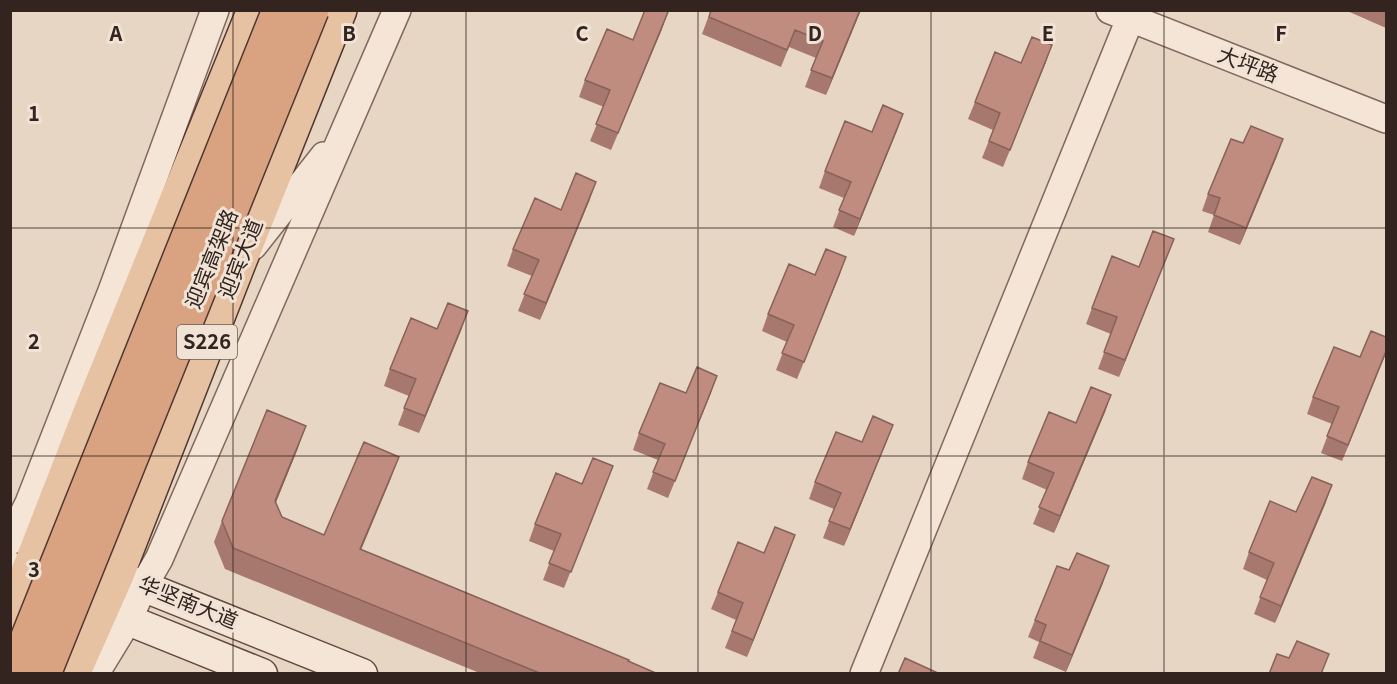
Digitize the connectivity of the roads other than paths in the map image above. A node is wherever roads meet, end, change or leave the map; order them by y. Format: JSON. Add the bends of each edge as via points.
{"nodes":[{"id":1,"x":215,"y":10,"type":"edge"},
{"id":2,"x":233,"y":10,"type":"edge"},
{"id":3,"x":254,"y":10,"type":"edge"},
{"id":4,"x":279,"y":10,"type":"edge"},
{"id":5,"x":312,"y":10,"type":"edge"},
{"id":6,"x":340,"y":10,"type":"edge"},
{"id":7,"x":397,"y":10,"type":"edge"},
{"id":8,"x":1120,"y":15,"type":"edge"},
{"id":9,"x":195,"y":64,"type":"junction"},
{"id":10,"x":1386,"y":119,"type":"edge"},
{"id":11,"x":347,"y":128,"type":"junction"},
{"id":12,"x":239,"y":263,"type":"junction"},
{"id":13,"x":18,"y":538,"type":"edge"},
{"id":14,"x":19,"y":571,"type":"edge"},
{"id":15,"x":130,"y":580,"type":"junction"},
{"id":16,"x":116,"y":614,"type":"junction"},
{"id":17,"x":10,"y":618,"type":"edge"},
{"id":18,"x":13,"y":674,"type":"edge"},
{"id":19,"x":44,"y":674,"type":"edge"},
{"id":20,"x":73,"y":674,"type":"edge"},
{"id":21,"x":95,"y":674,"type":"edge"},
{"id":22,"x":262,"y":674,"type":"edge"},
{"id":23,"x":362,"y":674,"type":"edge"},
{"id":24,"x":864,"y":674,"type":"edge"}],
"edges":[{"from":1,"to":9,"type":"street"},
{"from":2,"to":9,"type":"street"},
{"from":3,"to":13,"type":"main road"},
{"from":4,"to":18,"type":"highway","name":"迎宾高架路","bridge":true},
{"from":5,"to":19,"type":"highway","name":"迎宾高架路","bridge":true},
{"from":6,"to":12,"type":"main road","name":"迎宾大道","number":"S226"},
{"from":7,"to":11,"type":"street"},
{"from":8,"to":10,"type":"street","name":"大坪路"},
{"from":8,"to":24,"type":"street"},
{"from":9,"to":13,"type":"street"},
{"from":11,"to":12,"type":"street"},
{"from":11,"to":15,"type":"street","via":[[159,559]]},
{"from":12,"to":15,"type":"main road","name":"迎宾大道","number":"S226"},
{"from":13,"to":14,"type":"main road"},
{"from":13,"to":15,"type":"main road","name":"华坚南大道"},
{"from":14,"to":16,"type":"main road","name":"华坚南大道"},
{"from":14,"to":17,"type":"main road"},
{"from":15,"to":16,"type":"main road","name":"迎宾大道","number":"S226"},
{"from":15,"to":23,"type":"main road","name":"华坚南大道"},
{"from":16,"to":20,"type":"main road","name":"迎宾大道","number":"S226"},
{"from":16,"to":21,"type":"street"},
{"from":16,"to":22,"type":"main road","name":"华坚南大道"}]}
